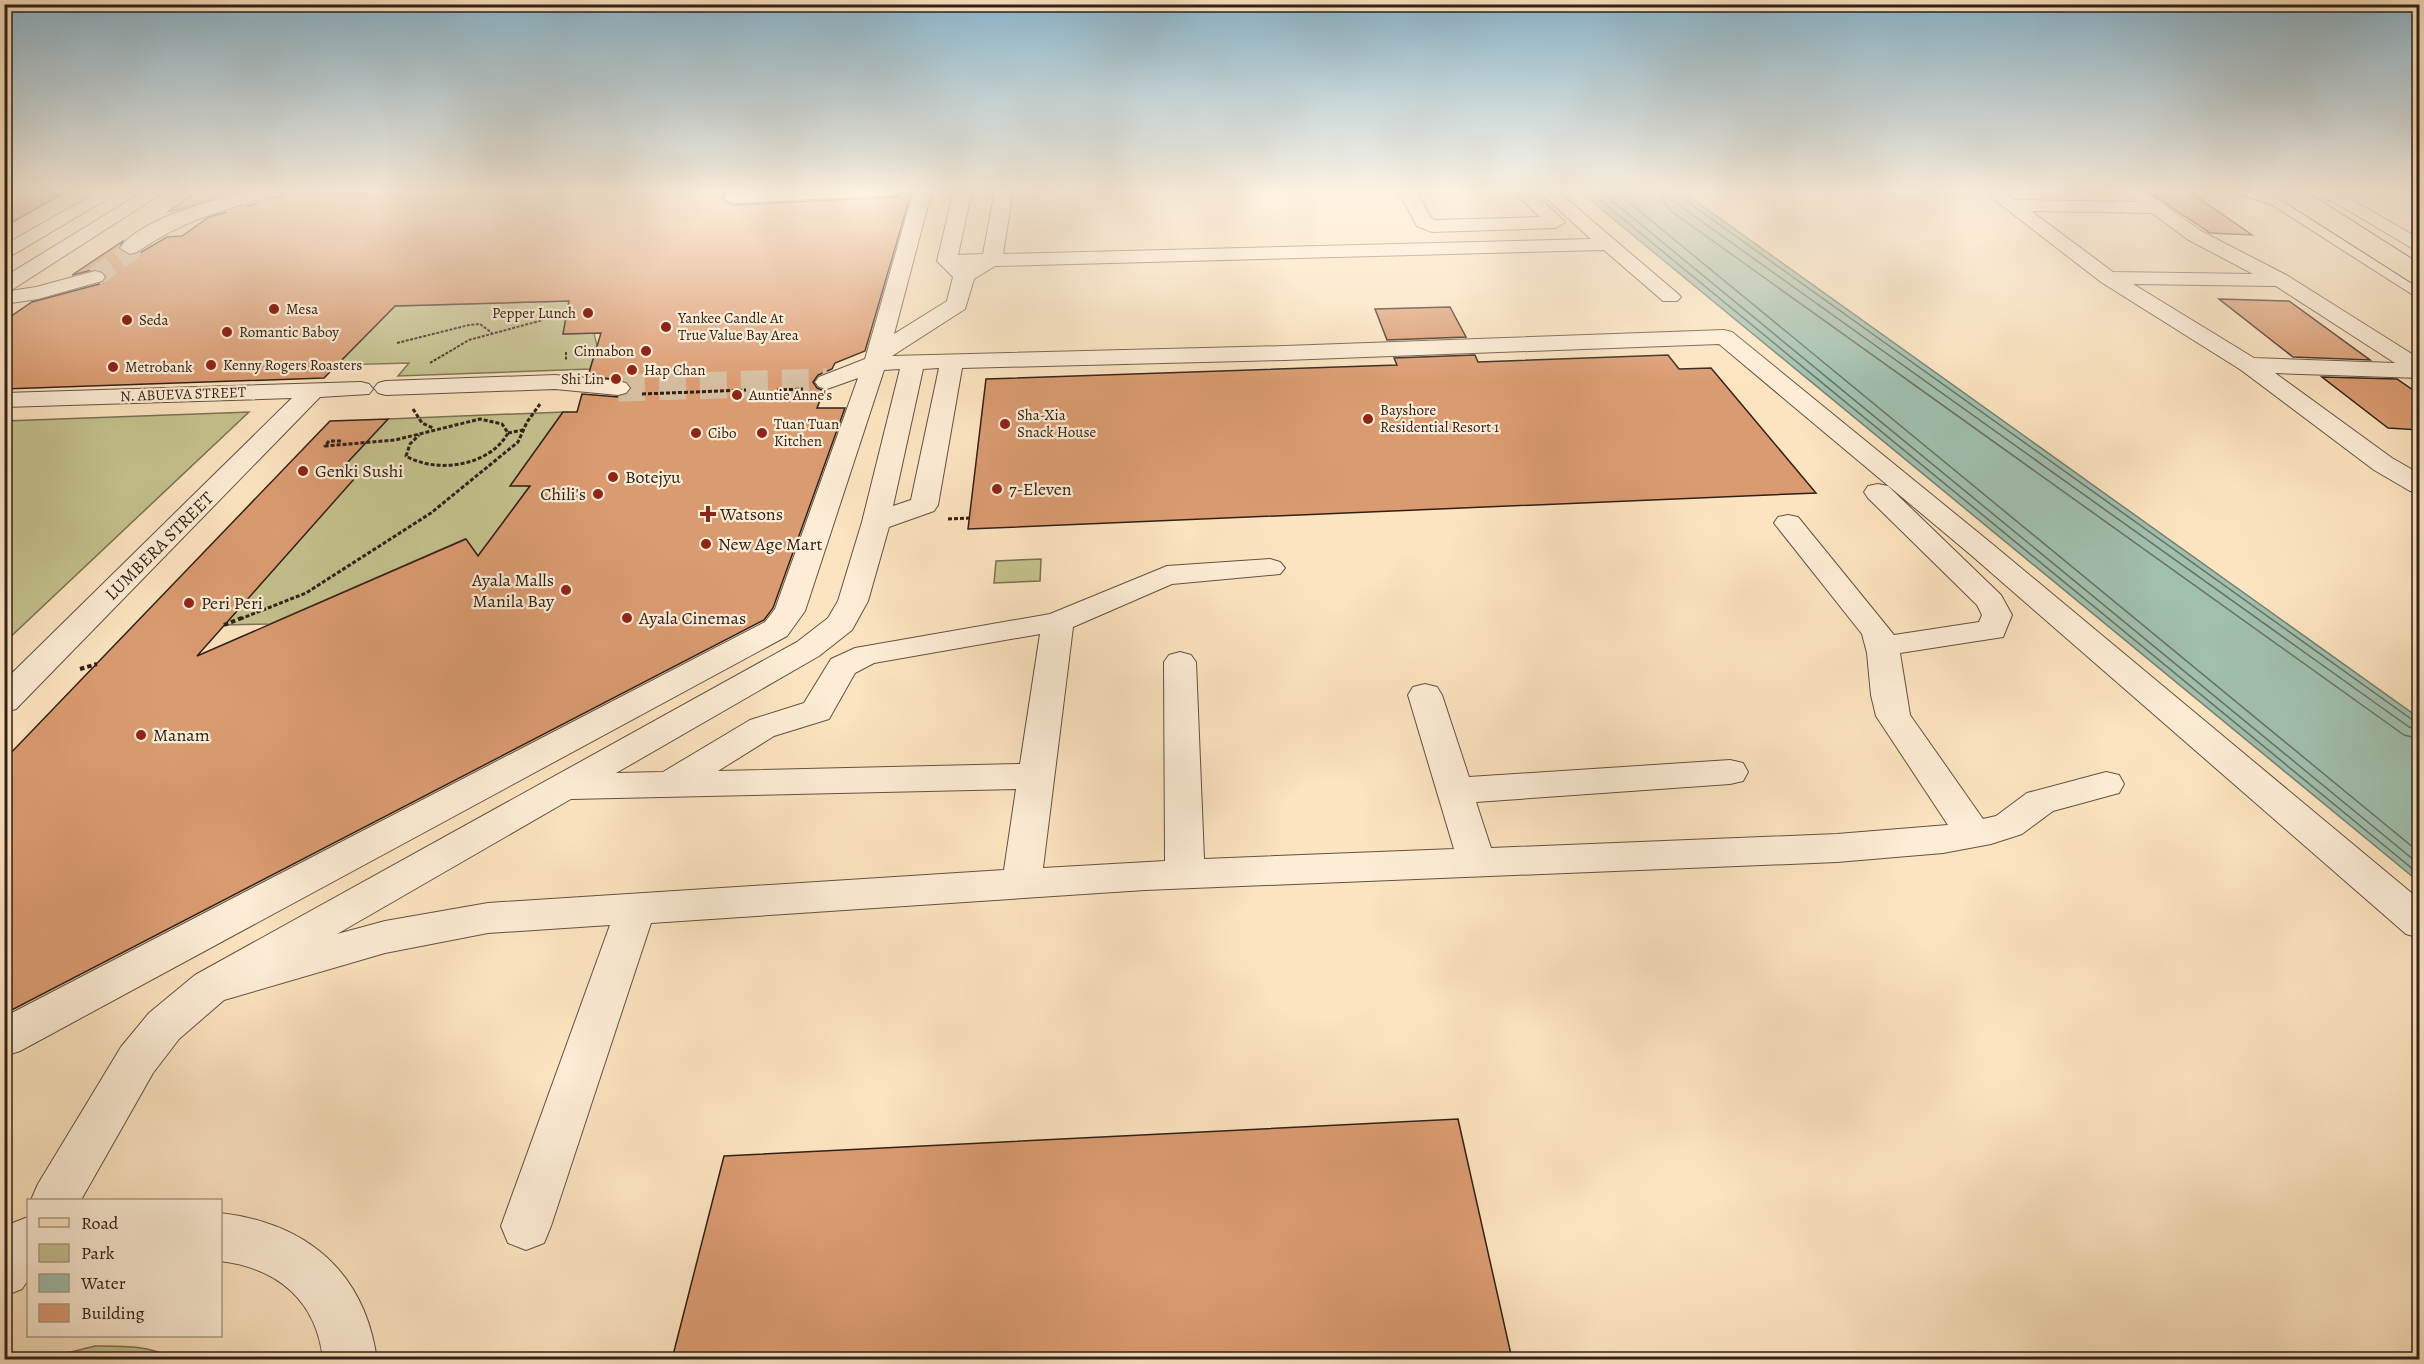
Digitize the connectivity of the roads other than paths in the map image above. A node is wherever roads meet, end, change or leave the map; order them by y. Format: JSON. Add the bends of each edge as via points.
{"nodes":[{"id":1,"x":55,"y":254,"type":"edge"},
{"id":2,"x":903,"y":254,"type":"edge"},
{"id":3,"x":948,"y":254,"type":"edge"},
{"id":4,"x":993,"y":254,"type":"edge"},
{"id":5,"x":1211,"y":254,"type":"edge"},
{"id":6,"x":1618,"y":254,"type":"edge"},
{"id":7,"x":2076,"y":254,"type":"edge"},
{"id":8,"x":2230,"y":254,"type":"edge"},
{"id":9,"x":2362,"y":254,"type":"edge"},
{"id":10,"x":2382,"y":254,"type":"edge"},
{"id":11,"x":2405,"y":254,"type":"edge"},
{"id":12,"x":992,"y":259,"type":"junction"},
{"id":13,"x":946,"y":261,"type":"junction"},
{"id":14,"x":2420,"y":263,"type":"edge"},
{"id":15,"x":964,"y":276,"type":"junction"},
{"id":16,"x":2420,"y":276,"type":"edge"},
{"id":17,"x":95,"y":277,"type":"tunnel mouth"},
{"id":18,"x":2108,"y":278,"type":"junction"},
{"id":19,"x":2281,"y":280,"type":"junction"},
{"id":20,"x":4,"y":286,"type":"edge"},
{"id":21,"x":2420,"y":291,"type":"edge"},
{"id":22,"x":1670,"y":297,"type":"dead end"},
{"id":23,"x":4,"y":298,"type":"edge"},
{"id":24,"x":876,"y":359,"type":"junction"},
{"id":25,"x":952,"y":361,"type":"junction"},
{"id":26,"x":914,"y":362,"type":"junction"},
{"id":27,"x":2248,"y":365,"type":"junction"},
{"id":28,"x":2420,"y":370,"type":"edge"},
{"id":29,"x":827,"y":382,"type":"tunnel mouth"},
{"id":30,"x":618,"y":388,"type":"tunnel mouth"},
{"id":31,"x":361,"y":389,"type":"dead end"},
{"id":32,"x":314,"y":390,"type":"junction"},
{"id":33,"x":401,"y":393,"type":"road end"},
{"id":34,"x":4,"y":400,"type":"edge"},
{"id":35,"x":2420,"y":485,"type":"edge"},
{"id":36,"x":1878,"y":492,"type":"dead end"},
{"id":37,"x":876,"y":522,"type":"junction"},
{"id":38,"x":1788,"y":523,"type":"dead end"},
{"id":39,"x":1270,"y":568,"type":"dead end"},
{"id":40,"x":1058,"y":622,"type":"junction"},
{"id":41,"x":1884,"y":646,"type":"junction"},
{"id":42,"x":1180,"y":662,"type":"dead end"},
{"id":43,"x":1425,"y":695,"type":"dead end"},
{"id":44,"x":4,"y":701,"type":"edge"},
{"id":45,"x":1730,"y":772,"type":"dead end"},
{"id":46,"x":1034,"y":776,"type":"junction"},
{"id":47,"x":2106,"y":784,"type":"dead end"},
{"id":48,"x":669,"y":785,"type":"junction"},
{"id":49,"x":562,"y":787,"type":"junction"},
{"id":50,"x":1455,"y":791,"type":"junction"},
{"id":51,"x":1974,"y":834,"type":"junction"},
{"id":52,"x":1477,"y":863,"type":"junction"},
{"id":53,"x":1185,"y":874,"type":"junction"},
{"id":54,"x":1021,"y":884,"type":"junction"},
{"id":55,"x":636,"y":909,"type":"junction"},
{"id":56,"x":2420,"y":923,"type":"edge"},
{"id":57,"x":210,"y":987,"type":"junction"},
{"id":58,"x":4,"y":1038,"type":"edge"},
{"id":59,"x":56,"y":1199,"type":"edge"},
{"id":60,"x":526,"y":1226,"type":"dead end"},
{"id":61,"x":222,"y":1237,"type":"edge"},
{"id":62,"x":27,"y":1242,"type":"edge"},
{"id":63,"x":4,"y":1271,"type":"edge"},
{"id":64,"x":27,"y":1277,"type":"edge"},
{"id":65,"x":4,"y":1288,"type":"edge"},
{"id":66,"x":350,"y":1359,"type":"edge"}],
"edges":[{"from":1,"to":20,"type":"street"},
{"from":2,"to":24,"type":"street"},
{"from":3,"to":13,"type":"street"},
{"from":4,"to":12,"type":"street"},
{"from":5,"to":12,"type":"street"},
{"from":6,"to":22,"type":"street"},
{"from":7,"to":18,"type":"street"},
{"from":8,"to":19,"type":"street"},
{"from":9,"to":21,"type":"street"},
{"from":10,"to":16,"type":"main road","bridge":true},
{"from":11,"to":14,"type":"main road"},
{"from":12,"to":13,"type":"street"},
{"from":12,"to":15,"type":"street"},
{"from":13,"to":15,"type":"street"},
{"from":15,"to":24,"type":"street","via":[[957,304]]},
{"from":17,"to":23,"type":"street"},
{"from":18,"to":19,"type":"street"},
{"from":18,"to":27,"type":"street"},
{"from":19,"to":28,"type":"street"},
{"from":24,"to":26,"type":"street"},
{"from":24,"to":29,"type":"street"},
{"from":24,"to":58,"type":"street","via":[[790,611],[776,629]]},
{"from":25,"to":26,"type":"street"},
{"from":25,"to":37,"type":"street","via":[[924,505]]},
{"from":25,"to":56,"type":"street","via":[[1288,361],[1724,337],[1981,549]]},
{"from":26,"to":37,"type":"street"},
{"from":27,"to":28,"type":"street"},
{"from":27,"to":35,"type":"street","via":[[2383,464]]},
{"from":30,"to":33,"type":"street","via":[[555,382]]},
{"from":31,"to":32,"type":"street","name":"N. ABUEVA STREET"},
{"from":32,"to":34,"type":"street","name":"N. ABUEVA STREET","via":[[153,389]]},
{"from":32,"to":44,"type":"street","name":"LUMBERA STREET"},
{"from":36,"to":41,"type":"street","via":[[1990,602],[1997,615],[1992,630]]},
{"from":37,"to":49,"type":"street","via":[[853,601],[842,622],[808,649]]},
{"from":38,"to":41,"type":"street","via":[[1877,632]]},
{"from":39,"to":40,"type":"street","via":[[1167,575]]},
{"from":40,"to":46,"type":"street"},
{"from":40,"to":48,"type":"street","via":[[866,655],[842,666],[817,711],[762,728]]},
{"from":41,"to":51,"type":"street","via":[[1886,699],[1893,716]]},
{"from":42,"to":53,"type":"street"},
{"from":43,"to":50,"type":"street"},
{"from":45,"to":50,"type":"street"},
{"from":46,"to":48,"type":"street"},
{"from":46,"to":54,"type":"street"},
{"from":47,"to":51,"type":"street","via":[[2040,802],[2009,825]]},
{"from":48,"to":49,"type":"street"},
{"from":49,"to":57,"type":"street"},
{"from":50,"to":52,"type":"street"},
{"from":51,"to":52,"type":"street","via":[[1837,848]]},
{"from":52,"to":53,"type":"street"},
{"from":53,"to":54,"type":"street"},
{"from":54,"to":55,"type":"street"},
{"from":55,"to":57,"type":"street","via":[[488,918],[385,937]]},
{"from":55,"to":60,"type":"street"},
{"from":57,"to":59,"type":"street","via":[[164,1026],[136,1060]]},
{"from":61,"to":66,"type":"street","via":[[273,1249],[310,1272],[336,1306]]},
{"from":62,"to":63,"type":"street"},
{"from":64,"to":65,"type":"street"}]}
